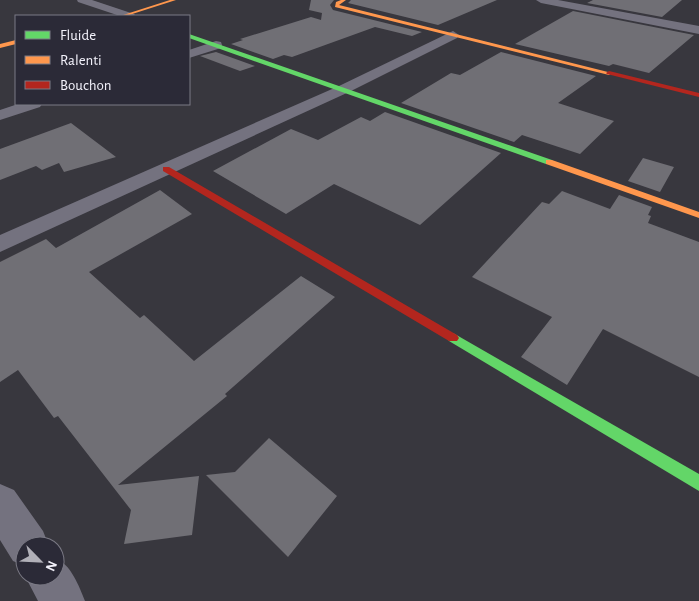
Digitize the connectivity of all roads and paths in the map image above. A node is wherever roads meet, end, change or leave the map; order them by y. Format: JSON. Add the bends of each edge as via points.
{"nodes":[{"id":1,"x":82,"y":0,"type":"edge"},
{"id":2,"x":174,"y":0,"type":"edge"},
{"id":3,"x":344,"y":0,"type":"edge"},
{"id":4,"x":540,"y":0,"type":"edge"},
{"id":5,"x":123,"y":15,"type":"edge"},
{"id":6,"x":129,"y":15,"type":"edge"},
{"id":7,"x":699,"y":18,"type":"edge"},
{"id":8,"x":694,"y":29,"type":"edge"},
{"id":9,"x":453,"y":34,"type":"junction"},
{"id":10,"x":190,"y":36,"type":"edge"},
{"id":11,"x":15,"y":42,"type":"edge"},
{"id":12,"x":216,"y":45,"type":"junction"},
{"id":13,"x":0,"y":46,"type":"edge"},
{"id":14,"x":190,"y":54,"type":"edge"},
{"id":15,"x":344,"y":89,"type":"junction"},
{"id":16,"x":699,"y":95,"type":"edge"},
{"id":17,"x":31,"y":105,"type":"edge"},
{"id":18,"x":0,"y":115,"type":"edge"},
{"id":19,"x":166,"y":169,"type":"junction"},
{"id":20,"x":699,"y":215,"type":"edge"},
{"id":21,"x":0,"y":244,"type":"edge"},
{"id":22,"x":699,"y":483,"type":"edge"},
{"id":23,"x":0,"y":504,"type":"edge"},
{"id":24,"x":21,"y":536,"type":"edge"},
{"id":25,"x":53,"y":586,"type":"edge"},
{"id":26,"x":63,"y":601,"type":"edge"}],
"edges":[{"from":1,"to":5,"type":"street"},
{"from":2,"to":6,"type":"street"},
{"from":3,"to":9,"type":"street","via":[[336,6]]},
{"from":4,"to":8,"type":"street"},
{"from":7,"to":8,"type":"street"},
{"from":9,"to":15,"type":"street"},
{"from":9,"to":16,"type":"street"},
{"from":10,"to":12,"type":"street"},
{"from":11,"to":13,"type":"street"},
{"from":12,"to":14,"type":"street"},
{"from":12,"to":15,"type":"street"},
{"from":15,"to":19,"type":"street"},
{"from":15,"to":20,"type":"street"},
{"from":17,"to":18,"type":"street"},
{"from":19,"to":21,"type":"street"},
{"from":19,"to":22,"type":"street"},
{"from":23,"to":24,"type":"street"},
{"from":25,"to":26,"type":"street"}]}
